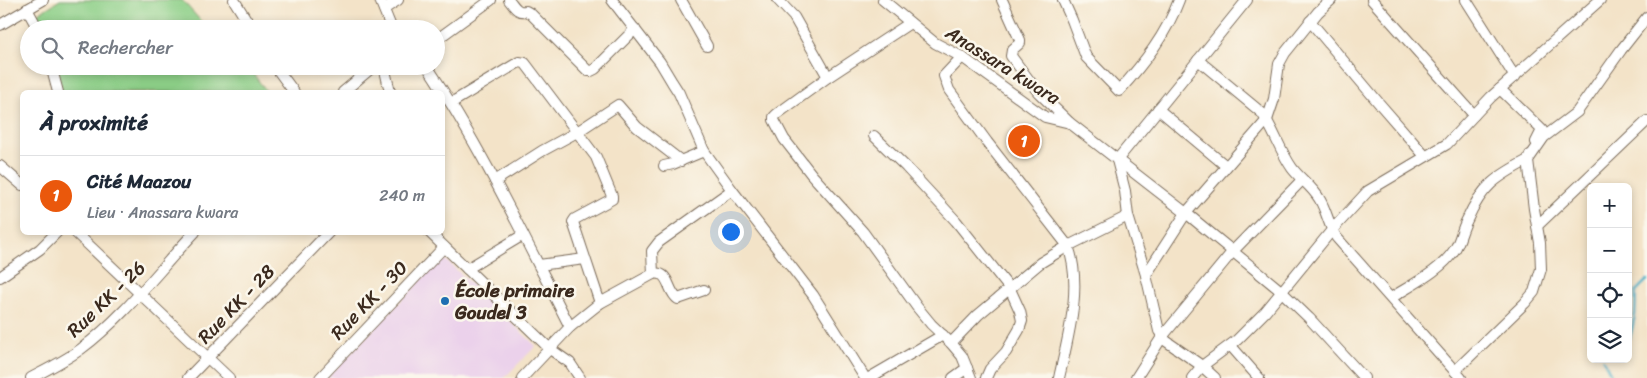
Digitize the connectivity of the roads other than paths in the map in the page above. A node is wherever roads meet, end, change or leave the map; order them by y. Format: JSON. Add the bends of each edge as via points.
{"nodes":[{"id":1,"x":43,"y":0,"type":"edge"},
{"id":2,"x":234,"y":0,"type":"edge"},
{"id":3,"x":398,"y":0,"type":"edge"},
{"id":4,"x":491,"y":0,"type":"edge"},
{"id":5,"x":509,"y":0,"type":"edge"},
{"id":6,"x":612,"y":0,"type":"edge"},
{"id":7,"x":681,"y":0,"type":"edge"},
{"id":8,"x":778,"y":0,"type":"edge"},
{"id":9,"x":883,"y":0,"type":"edge"},
{"id":10,"x":1002,"y":0,"type":"edge"},
{"id":11,"x":1063,"y":0,"type":"edge"},
{"id":12,"x":1179,"y":0,"type":"edge"},
{"id":13,"x":1247,"y":0,"type":"edge"},
{"id":14,"x":1331,"y":0,"type":"edge"},
{"id":15,"x":1372,"y":0,"type":"edge"},
{"id":16,"x":1466,"y":0,"type":"edge"},
{"id":17,"x":1600,"y":0,"type":"edge"},
{"id":18,"x":382,"y":5,"type":"edge"},
{"id":19,"x":27,"y":9,"type":"junction"},
{"id":20,"x":1647,"y":17,"type":"edge"},
{"id":21,"x":33,"y":20,"type":"edge"},
{"id":22,"x":246,"y":20,"type":"edge"},
{"id":23,"x":388,"y":20,"type":"edge"},
{"id":24,"x":1310,"y":21,"type":"junction"},
{"id":25,"x":910,"y":23,"type":"junction"},
{"id":26,"x":0,"y":25,"type":"edge"},
{"id":27,"x":635,"y":29,"type":"junction"},
{"id":28,"x":445,"y":33,"type":"edge"},
{"id":29,"x":707,"y":46,"type":"dead end"},
{"id":30,"x":962,"y":57,"type":"junction"},
{"id":31,"x":1198,"y":60,"type":"junction"},
{"id":32,"x":53,"y":75,"type":"edge"},
{"id":33,"x":282,"y":75,"type":"edge"},
{"id":34,"x":363,"y":75,"type":"edge"},
{"id":35,"x":386,"y":75,"type":"edge"},
{"id":36,"x":433,"y":75,"type":"edge"},
{"id":37,"x":828,"y":77,"type":"junction"},
{"id":38,"x":1515,"y":77,"type":"junction"},
{"id":39,"x":1500,"y":89,"type":"junction"},
{"id":40,"x":57,"y":90,"type":"edge"},
{"id":41,"x":293,"y":90,"type":"edge"},
{"id":42,"x":345,"y":90,"type":"edge"},
{"id":43,"x":390,"y":90,"type":"edge"},
{"id":44,"x":442,"y":90,"type":"edge"},
{"id":45,"x":445,"y":94,"type":"edge"},
{"id":46,"x":451,"y":104,"type":"junction"},
{"id":47,"x":1158,"y":109,"type":"junction"},
{"id":48,"x":1474,"y":115,"type":"junction"},
{"id":49,"x":1267,"y":120,"type":"junction"},
{"id":50,"x":1647,"y":121,"type":"edge"},
{"id":51,"x":1070,"y":123,"type":"junction"},
{"id":52,"x":577,"y":132,"type":"junction"},
{"id":53,"x":874,"y":136,"type":"dead end"},
{"id":54,"x":704,"y":151,"type":"junction"},
{"id":55,"x":1425,"y":156,"type":"junction"},
{"id":56,"x":1117,"y":160,"type":"junction"},
{"id":57,"x":1528,"y":160,"type":"junction"},
{"id":58,"x":681,"y":161,"type":"junction"},
{"id":59,"x":0,"y":166,"type":"edge"},
{"id":60,"x":664,"y":166,"type":"dead end"},
{"id":61,"x":1226,"y":166,"type":"junction"},
{"id":62,"x":495,"y":180,"type":"junction"},
{"id":63,"x":1302,"y":180,"type":"junction"},
{"id":64,"x":20,"y":183,"type":"edge"},
{"id":65,"x":732,"y":190,"type":"junction"},
{"id":66,"x":1186,"y":213,"type":"junction"},
{"id":67,"x":1128,"y":216,"type":"junction"},
{"id":68,"x":1537,"y":226,"type":"junction"},
{"id":69,"x":1332,"y":230,"type":"junction"},
{"id":70,"x":53,"y":235,"type":"edge"},
{"id":71,"x":78,"y":235,"type":"edge"},
{"id":72,"x":189,"y":235,"type":"edge"},
{"id":73,"x":326,"y":235,"type":"edge"},
{"id":74,"x":432,"y":235,"type":"edge"},
{"id":75,"x":523,"y":235,"type":"junction"},
{"id":76,"x":1068,"y":246,"type":"junction"},
{"id":77,"x":444,"y":247,"type":"junction"},
{"id":78,"x":1233,"y":251,"type":"junction"},
{"id":79,"x":584,"y":259,"type":"junction"},
{"id":80,"x":539,"y":265,"type":"junction"},
{"id":81,"x":467,"y":269,"type":"junction"},
{"id":82,"x":653,"y":274,"type":"junction"},
{"id":83,"x":1146,"y":275,"type":"junction"},
{"id":84,"x":0,"y":277,"type":"edge"},
{"id":85,"x":1010,"y":289,"type":"junction"},
{"id":86,"x":704,"y":290,"type":"dead end"},
{"id":87,"x":1281,"y":291,"type":"junction"},
{"id":88,"x":141,"y":293,"type":"junction"},
{"id":89,"x":1390,"y":298,"type":"junction"},
{"id":90,"x":600,"y":303,"type":"junction"},
{"id":91,"x":570,"y":327,"type":"junction"},
{"id":92,"x":943,"y":335,"type":"junction"},
{"id":93,"x":1162,"y":337,"type":"junction"},
{"id":94,"x":951,"y":342,"type":"junction"},
{"id":95,"x":1231,"y":346,"type":"junction"},
{"id":96,"x":550,"y":349,"type":"junction"},
{"id":97,"x":208,"y":358,"type":"junction"},
{"id":98,"x":1202,"y":366,"type":"junction"},
{"id":99,"x":967,"y":368,"type":"junction"},
{"id":100,"x":1458,"y":375,"type":"edge"},
{"id":101,"x":31,"y":378,"type":"edge"},
{"id":102,"x":188,"y":378,"type":"edge"},
{"id":103,"x":229,"y":378,"type":"edge"},
{"id":104,"x":320,"y":378,"type":"edge"},
{"id":105,"x":522,"y":378,"type":"edge"},
{"id":106,"x":580,"y":378,"type":"edge"},
{"id":107,"x":866,"y":378,"type":"edge"},
{"id":108,"x":869,"y":378,"type":"edge"},
{"id":109,"x":953,"y":378,"type":"edge"},
{"id":110,"x":971,"y":378,"type":"edge"},
{"id":111,"x":986,"y":378,"type":"edge"},
{"id":112,"x":1059,"y":378,"type":"edge"},
{"id":113,"x":1136,"y":378,"type":"edge"},
{"id":114,"x":1192,"y":378,"type":"edge"},
{"id":115,"x":1216,"y":378,"type":"edge"},
{"id":116,"x":1259,"y":378,"type":"edge"},
{"id":117,"x":1364,"y":378,"type":"edge"}],
"edges":[{"from":1,"to":19,"type":"street"},
{"from":2,"to":22,"type":"street"},
{"from":3,"to":18,"type":"street"},
{"from":4,"to":28,"type":"street"},
{"from":5,"to":27,"type":"street","via":[[519,12],[531,14],[591,72]]},
{"from":6,"to":27,"type":"street"},
{"from":7,"to":29,"type":"street"},
{"from":8,"to":37,"type":"street","via":[[794,17]]},
{"from":9,"to":25,"type":"street","name":"Anassara kwara"},
{"from":10,"to":51,"type":"street","via":[[1020,40],[1011,56],[1038,92]]},
{"from":11,"to":12,"type":"street","via":[[1086,57],[1119,91],[1163,35]]},
{"from":13,"to":31,"type":"street"},
{"from":14,"to":24,"type":"street"},
{"from":15,"to":48,"type":"street"},
{"from":16,"to":38,"type":"street"},
{"from":17,"to":38,"type":"street"},
{"from":18,"to":23,"type":"street"},
{"from":19,"to":21,"type":"street"},
{"from":19,"to":26,"type":"street"},
{"from":20,"to":57,"type":"street","via":[[1577,112],[1544,137]]},
{"from":24,"to":49,"type":"street","via":[[1279,64]]},
{"from":24,"to":55,"type":"street"},
{"from":25,"to":30,"type":"street","name":"Anassara kwara","via":[[935,43]]},
{"from":25,"to":37,"type":"street"},
{"from":27,"to":54,"type":"street","via":[[679,93]]},
{"from":30,"to":51,"type":"street","name":"Anassara kwara","via":[[1045,117]]},
{"from":30,"to":76,"type":"street","via":[[944,76],[949,90]]},
{"from":31,"to":47,"type":"street"},
{"from":31,"to":49,"type":"street"},
{"from":32,"to":40,"type":"street"},
{"from":33,"to":41,"type":"street"},
{"from":34,"to":42,"type":"street"},
{"from":35,"to":43,"type":"street"},
{"from":36,"to":44,"type":"street"},
{"from":37,"to":92,"type":"street","via":[[777,114],[774,117],[776,124],[812,176],[863,232],[917,308]]},
{"from":38,"to":39,"type":"street"},
{"from":39,"to":48,"type":"street"},
{"from":39,"to":57,"type":"street","via":[[1542,130]]},
{"from":45,"to":46,"type":"street"},
{"from":46,"to":52,"type":"street","via":[[522,62]]},
{"from":46,"to":62,"type":"street"},
{"from":47,"to":56,"type":"street"},
{"from":47,"to":61,"type":"street"},
{"from":48,"to":55,"type":"street","via":[[1447,144]]},
{"from":49,"to":61,"type":"street"},
{"from":49,"to":63,"type":"street","via":[[1284,157]]},
{"from":50,"to":68,"type":"street"},
{"from":51,"to":56,"type":"street","name":"Anassara kwara"},
{"from":52,"to":58,"type":"street","via":[[618,105],[637,126]]},
{"from":52,"to":62,"type":"street"},
{"from":52,"to":79,"type":"street","via":[[599,161],[612,196],[573,222]]},
{"from":53,"to":85,"type":"street","via":[[956,221]]},
{"from":54,"to":58,"type":"street"},
{"from":54,"to":65,"type":"street"},
{"from":55,"to":69,"type":"street","via":[[1368,191]]},
{"from":56,"to":66,"type":"street","name":"Anassara kwara"},
{"from":56,"to":67,"type":"street"},
{"from":57,"to":68,"type":"street"},
{"from":57,"to":89,"type":"street","via":[[1500,175],[1479,195],[1455,248],[1440,266]]},
{"from":58,"to":60,"type":"street"},
{"from":59,"to":64,"type":"street"},
{"from":61,"to":66,"type":"street"},
{"from":62,"to":75,"type":"street"},
{"from":63,"to":69,"type":"street","via":[[1318,197]]},
{"from":63,"to":78,"type":"street"},
{"from":65,"to":82,"type":"street","via":[[659,242],[652,251]]},
{"from":65,"to":107,"type":"street","via":[[813,295]]},
{"from":66,"to":78,"type":"street","name":"Anassara kwara"},
{"from":66,"to":83,"type":"street"},
{"from":67,"to":76,"type":"street"},
{"from":67,"to":83,"type":"street"},
{"from":68,"to":100,"type":"street","via":[[1541,269],[1534,292]]},
{"from":69,"to":87,"type":"street"},
{"from":69,"to":89,"type":"street"},
{"from":70,"to":84,"type":"street","via":[[40,249]]},
{"from":71,"to":88,"type":"street"},
{"from":72,"to":88,"type":"street","name":"Rue KK - 26"},
{"from":73,"to":97,"type":"street","name":"Rue KK - 28"},
{"from":74,"to":77,"type":"street"},
{"from":75,"to":80,"type":"street"},
{"from":75,"to":81,"type":"street"},
{"from":76,"to":85,"type":"street","via":[[1040,263]]},
{"from":76,"to":112,"type":"street","via":[[1073,259],[1073,309]]},
{"from":77,"to":81,"type":"street"},
{"from":77,"to":104,"type":"street","name":"Rue KK - 30"},
{"from":78,"to":87,"type":"street","name":"Anassara kwara"},
{"from":78,"to":93,"type":"street"},
{"from":79,"to":80,"type":"street"},
{"from":79,"to":90,"type":"street"},
{"from":80,"to":91,"type":"street"},
{"from":81,"to":96,"type":"street"},
{"from":82,"to":86,"type":"street","via":[[664,276],[678,299]]},
{"from":82,"to":90,"type":"street"},
{"from":83,"to":93,"type":"street"},
{"from":85,"to":94,"type":"street"},
{"from":85,"to":111,"type":"street","via":[[1022,321],[1012,344]]},
{"from":87,"to":95,"type":"street"},
{"from":87,"to":117,"type":"street","name":"Anassara kwara"},
{"from":88,"to":97,"type":"street"},
{"from":88,"to":101,"type":"street","name":"Rue KK - 26","via":[[79,351]]},
{"from":89,"to":100,"type":"street"},
{"from":90,"to":91,"type":"street"},
{"from":91,"to":96,"type":"street"},
{"from":92,"to":94,"type":"street"},
{"from":92,"to":108,"type":"street"},
{"from":93,"to":98,"type":"street"},
{"from":93,"to":113,"type":"street"},
{"from":94,"to":99,"type":"street"},
{"from":95,"to":98,"type":"street"},
{"from":95,"to":116,"type":"street"},
{"from":96,"to":105,"type":"street"},
{"from":96,"to":106,"type":"street","via":[[570,363]]},
{"from":97,"to":102,"type":"street","name":"Rue KK - 28"},
{"from":97,"to":103,"type":"street"},
{"from":98,"to":114,"type":"street"},
{"from":98,"to":115,"type":"street"},
{"from":99,"to":109,"type":"street"},
{"from":99,"to":110,"type":"street"}]}
